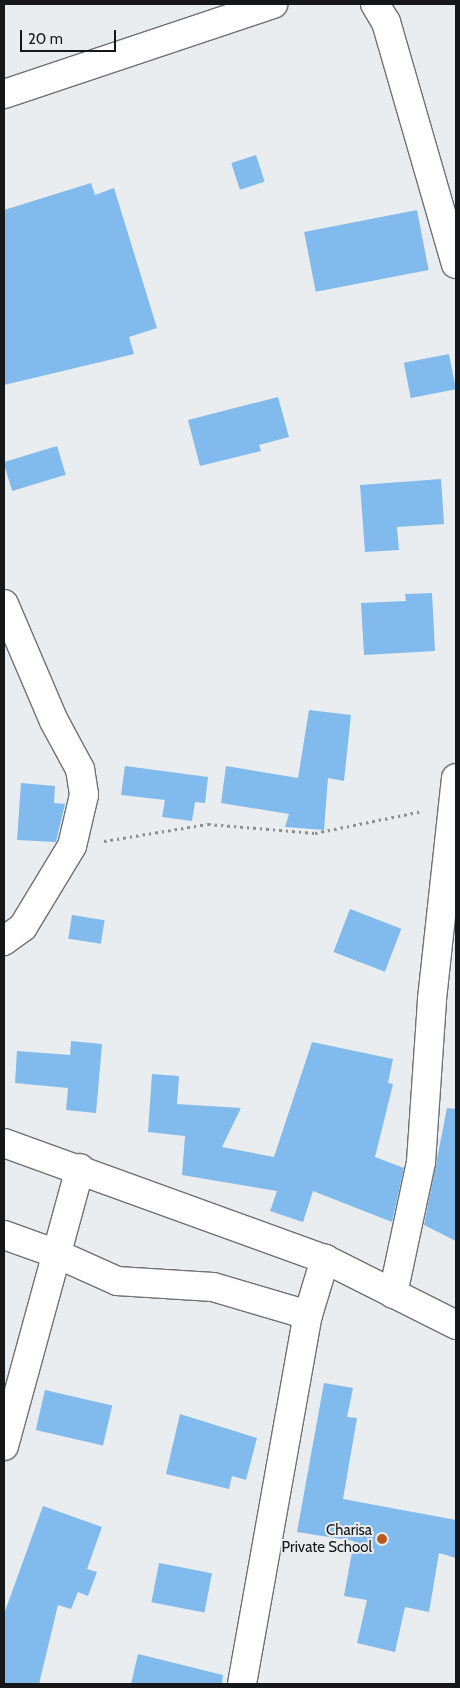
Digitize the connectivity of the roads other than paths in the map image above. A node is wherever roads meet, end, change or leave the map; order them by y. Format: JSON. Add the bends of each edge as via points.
{"nodes":[{"id":1,"x":272,"y":4,"type":"edge"},
{"id":2,"x":375,"y":4,"type":"edge"},
{"id":3,"x":4,"y":94,"type":"edge"},
{"id":4,"x":456,"y":264,"type":"edge"},
{"id":5,"x":4,"y":604,"type":"edge"},
{"id":6,"x":455,"y":791,"type":"edge"},
{"id":7,"x":4,"y":940,"type":"edge"},
{"id":8,"x":4,"y":1142,"type":"edge"},
{"id":9,"x":80,"y":1168,"type":"junction"},
{"id":10,"x":4,"y":1235,"type":"edge"},
{"id":11,"x":57,"y":1254,"type":"junction"},
{"id":12,"x":325,"y":1259,"type":"junction"},
{"id":13,"x":393,"y":1294,"type":"junction"},
{"id":14,"x":308,"y":1315,"type":"junction"},
{"id":15,"x":456,"y":1325,"type":"edge"},
{"id":16,"x":4,"y":1446,"type":"edge"},
{"id":17,"x":242,"y":1684,"type":"edge"}],
"edges":[{"from":1,"to":3,"type":"main road"},
{"from":2,"to":4,"type":"main road","via":[[386,22]]},
{"from":5,"to":7,"type":"main road","via":[[54,721],[80,769],[84,795],[72,846],[23,928]]},
{"from":6,"to":13,"type":"main road","via":[[432,999],[421,1162]]},
{"from":8,"to":9,"type":"main road"},
{"from":9,"to":11,"type":"main road"},
{"from":9,"to":12,"type":"main road"},
{"from":10,"to":11,"type":"main road"},
{"from":11,"to":14,"type":"main road","via":[[118,1281],[213,1287]]},
{"from":11,"to":16,"type":"main road"},
{"from":12,"to":13,"type":"main road"},
{"from":12,"to":14,"type":"main road"},
{"from":13,"to":15,"type":"main road"},
{"from":14,"to":17,"type":"main road"}]}
